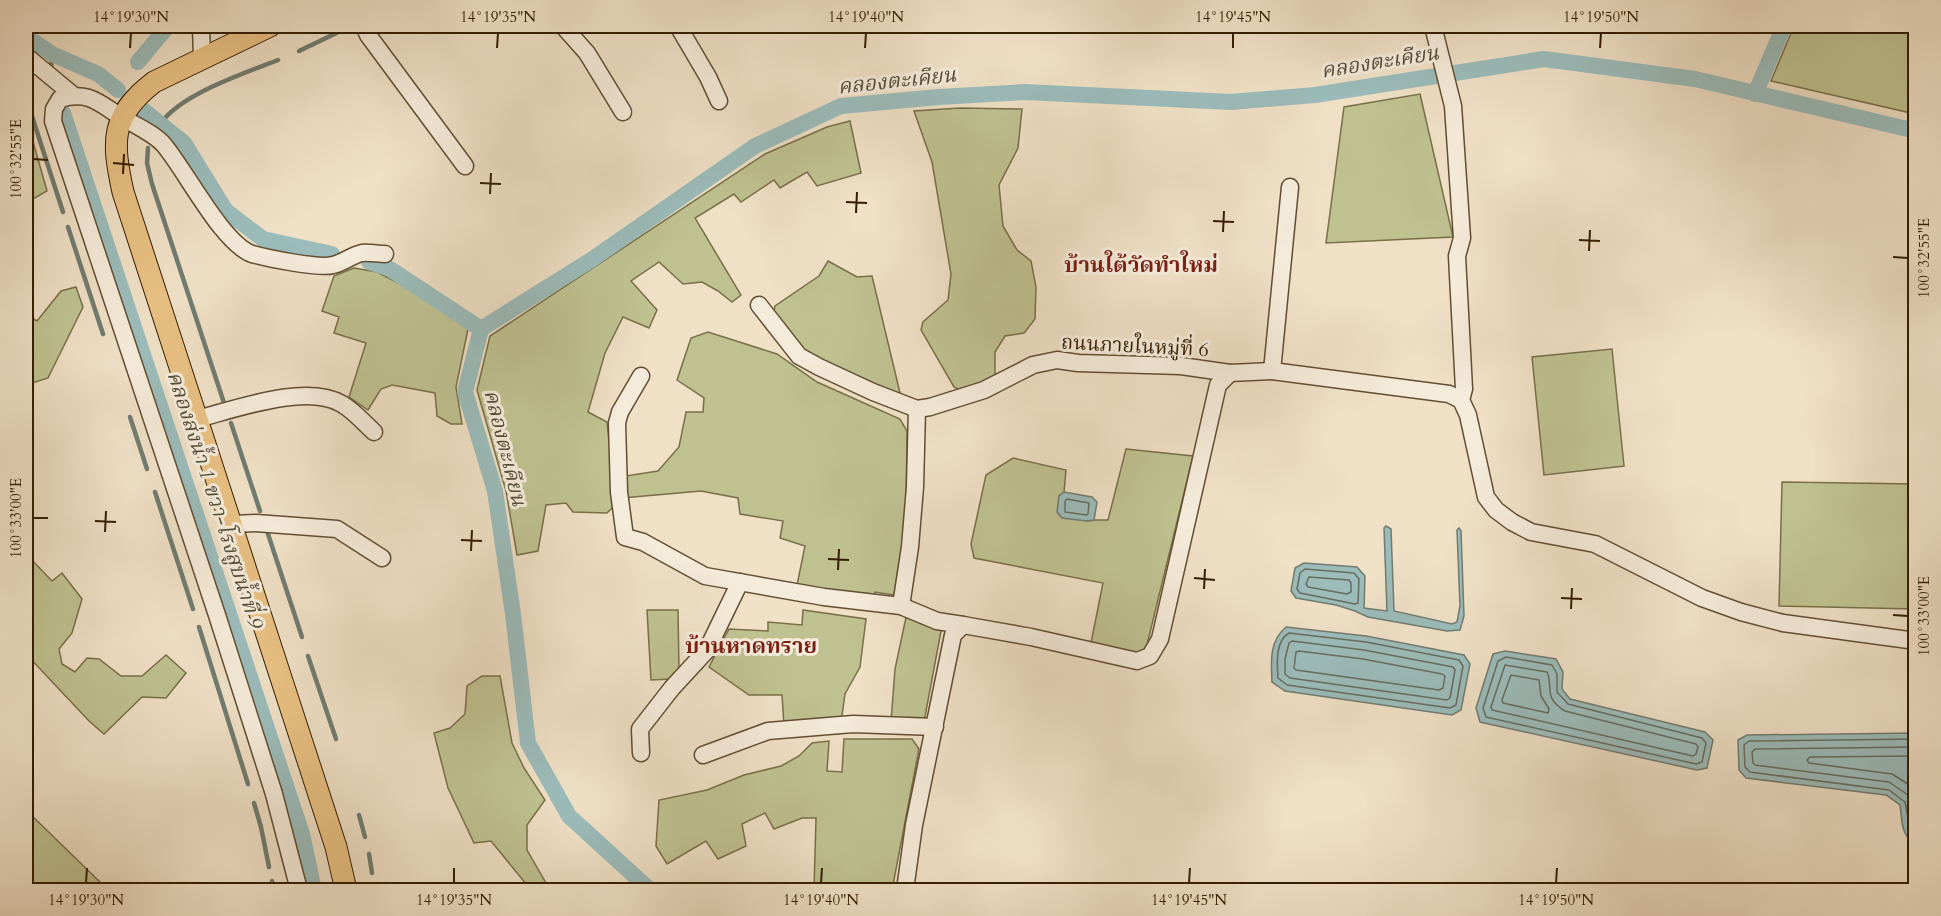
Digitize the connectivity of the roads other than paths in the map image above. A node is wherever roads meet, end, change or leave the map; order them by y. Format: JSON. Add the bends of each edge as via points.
{"nodes":[{"id":1,"x":201,"y":26,"type":"edge"},
{"id":2,"x":270,"y":26,"type":"edge"},
{"id":3,"x":364,"y":26,"type":"edge"},
{"id":4,"x":563,"y":26,"type":"edge"},
{"id":5,"x":678,"y":26,"type":"edge"},
{"id":6,"x":1434,"y":33,"type":"edge"},
{"id":7,"x":26,"y":56,"type":"edge"},
{"id":8,"x":202,"y":58,"type":"junction"},
{"id":9,"x":73,"y":95,"type":"junction"},
{"id":10,"x":719,"y":101,"type":"dead end"},
{"id":11,"x":623,"y":112,"type":"dead end"},
{"id":12,"x":122,"y":117,"type":"junction"},
{"id":13,"x":465,"y":166,"type":"dead end"},
{"id":14,"x":1290,"y":188,"type":"dead end"},
{"id":15,"x":385,"y":254,"type":"dead end"},
{"id":16,"x":759,"y":305,"type":"dead end"},
{"id":17,"x":1272,"y":371,"type":"junction"},
{"id":18,"x":1230,"y":373,"type":"junction"},
{"id":19,"x":642,"y":376,"type":"dead end"},
{"id":20,"x":1461,"y":400,"type":"junction"},
{"id":21,"x":917,"y":409,"type":"junction"},
{"id":22,"x":197,"y":419,"type":"junction"},
{"id":23,"x":374,"y":432,"type":"dead end"},
{"id":24,"x":232,"y":524,"type":"junction"},
{"id":25,"x":382,"y":558,"type":"dead end"},
{"id":26,"x":740,"y":582,"type":"junction"},
{"id":27,"x":901,"y":606,"type":"junction"},
{"id":28,"x":963,"y":625,"type":"junction"},
{"id":29,"x":1916,"y":640,"type":"edge"},
{"id":30,"x":934,"y":727,"type":"junction"},
{"id":31,"x":640,"y":753,"type":"dead end"},
{"id":32,"x":703,"y":755,"type":"dead end"},
{"id":33,"x":299,"y":891,"type":"edge"},
{"id":34,"x":346,"y":891,"type":"edge"},
{"id":35,"x":905,"y":891,"type":"edge"}],
"edges":[{"from":1,"to":8,"type":"street"},
{"from":2,"to":8,"type":"main road"},
{"from":3,"to":13,"type":"street"},
{"from":4,"to":11,"type":"street","via":[[588,53]]},
{"from":5,"to":10,"type":"street"},
{"from":6,"to":20,"type":"street","via":[[1453,106],[1462,238],[1458,256],[1464,389]]},
{"from":7,"to":9,"type":"street"},
{"from":8,"to":12,"type":"main road","via":[[154,82]]},
{"from":9,"to":12,"type":"street","via":[[86,97]]},
{"from":9,"to":33,"type":"street","via":[[60,99],[53,121],[224,637],[274,794]]},
{"from":12,"to":15,"type":"street","via":[[162,142],[216,222],[250,253],[320,267],[363,253]]},
{"from":12,"to":22,"type":"main road","via":[[116,147],[123,192]]},
{"from":14,"to":17,"type":"street"},
{"from":16,"to":21,"type":"street","via":[[800,356]]},
{"from":17,"to":18,"type":"street","name":"ถนนภายในหมู่ที่ 6"},
{"from":17,"to":20,"type":"street","name":"ถนนภายในหมู่ที่ 6","via":[[1449,394]]},
{"from":18,"to":21,"type":"street","name":"ถนนภายในหมู่ที่ 6","via":[[1181,366],[1058,360],[1033,365],[984,390]]},
{"from":18,"to":28,"type":"street","via":[[1218,385],[1160,639],[1150,656],[1137,661]]},
{"from":19,"to":26,"type":"street","via":[[617,423],[625,537],[643,542],[705,576]]},
{"from":20,"to":29,"type":"street","via":[[1468,415],[1486,497],[1512,522],[1531,532],[1595,544],[1702,598],[1741,612],[1783,623]]},
{"from":21,"to":27,"type":"street","via":[[910,547]]},
{"from":22,"to":23,"type":"street","via":[[309,395],[344,405]]},
{"from":22,"to":24,"type":"main road"},
{"from":24,"to":25,"type":"street","via":[[337,529]]},
{"from":24,"to":34,"type":"main road","via":[[336,847]]},
{"from":26,"to":27,"type":"street"},
{"from":26,"to":31,"type":"street","via":[[706,650],[640,729]]},
{"from":27,"to":28,"type":"street","via":[[937,621]]},
{"from":28,"to":30,"type":"street","via":[[952,635]]},
{"from":30,"to":32,"type":"street","via":[[853,724],[768,731]]},
{"from":30,"to":35,"type":"street"}]}
